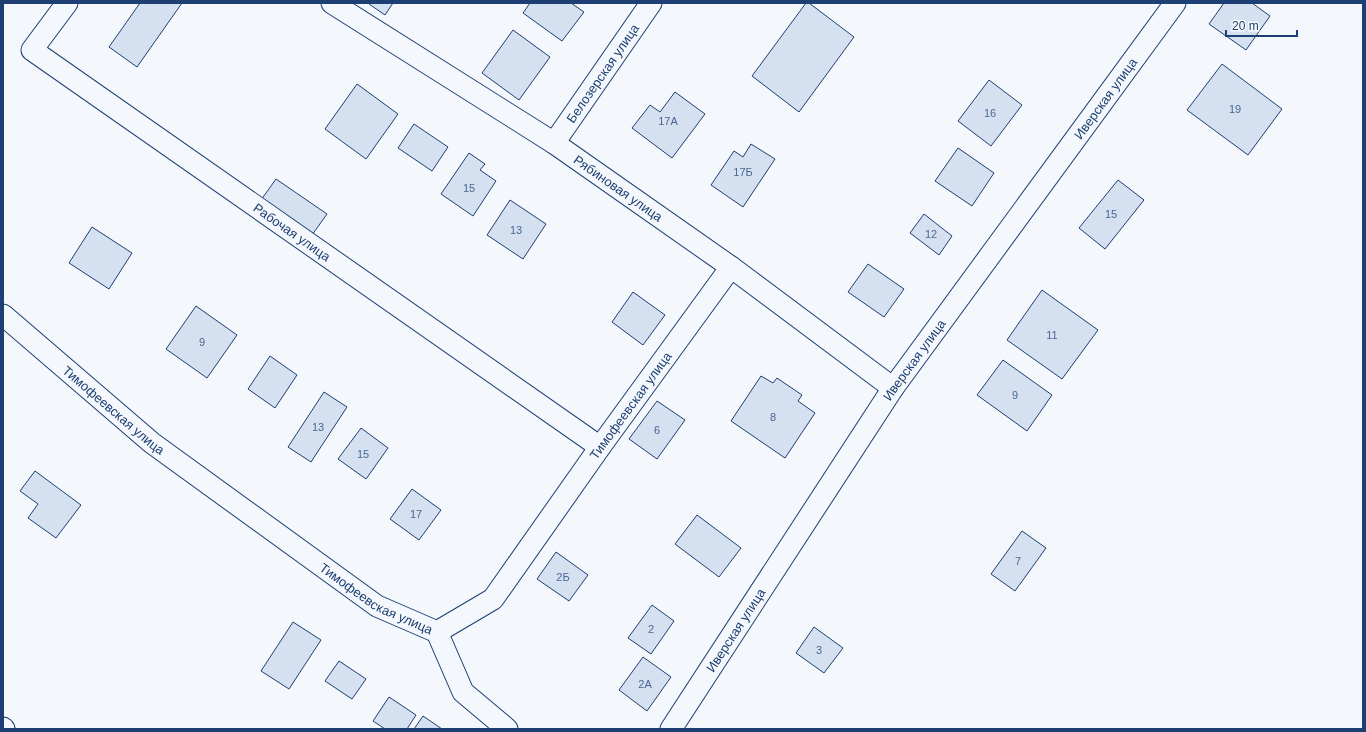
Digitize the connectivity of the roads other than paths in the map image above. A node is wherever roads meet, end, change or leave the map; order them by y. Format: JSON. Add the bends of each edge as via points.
{"nodes":[{"id":1,"x":67,"y":3,"type":"edge"},
{"id":2,"x":332,"y":3,"type":"edge"},
{"id":3,"x":651,"y":3,"type":"edge"},
{"id":4,"x":1175,"y":3,"type":"edge"},
{"id":5,"x":554,"y":143,"type":"junction"},
{"id":6,"x":731,"y":267,"type":"junction"},
{"id":7,"x":3,"y":315,"type":"edge"},
{"id":8,"x":893,"y":388,"type":"junction"},
{"id":9,"x":600,"y":447,"type":"junction"},
{"id":10,"x":437,"y":632,"type":"junction"},
{"id":11,"x":507,"y":729,"type":"edge"},
{"id":12,"x":671,"y":729,"type":"edge"}],
"edges":[{"from":1,"to":9,"type":"street","name":"Рабочая улица","via":[[32,50]]},
{"from":2,"to":5,"type":"street","name":"Рябиновая улица"},
{"from":3,"to":5,"type":"street","name":"Белозерская улица"},
{"from":4,"to":8,"type":"street","name":"Иверская улица"},
{"from":5,"to":6,"type":"street","name":"Рябиновая улица"},
{"from":6,"to":8,"type":"street","name":"Рябиновая улица"},
{"from":6,"to":9,"type":"street","name":"Тимофеевская улица"},
{"from":7,"to":10,"type":"street","name":"Тимофеевская улица","via":[[152,443],[377,606]]},
{"from":8,"to":12,"type":"street","name":"Иверская улица"},
{"from":9,"to":10,"type":"street","name":"Тимофеевская улица","via":[[493,599]]},
{"from":10,"to":11,"type":"street","via":[[464,692]]}]}
